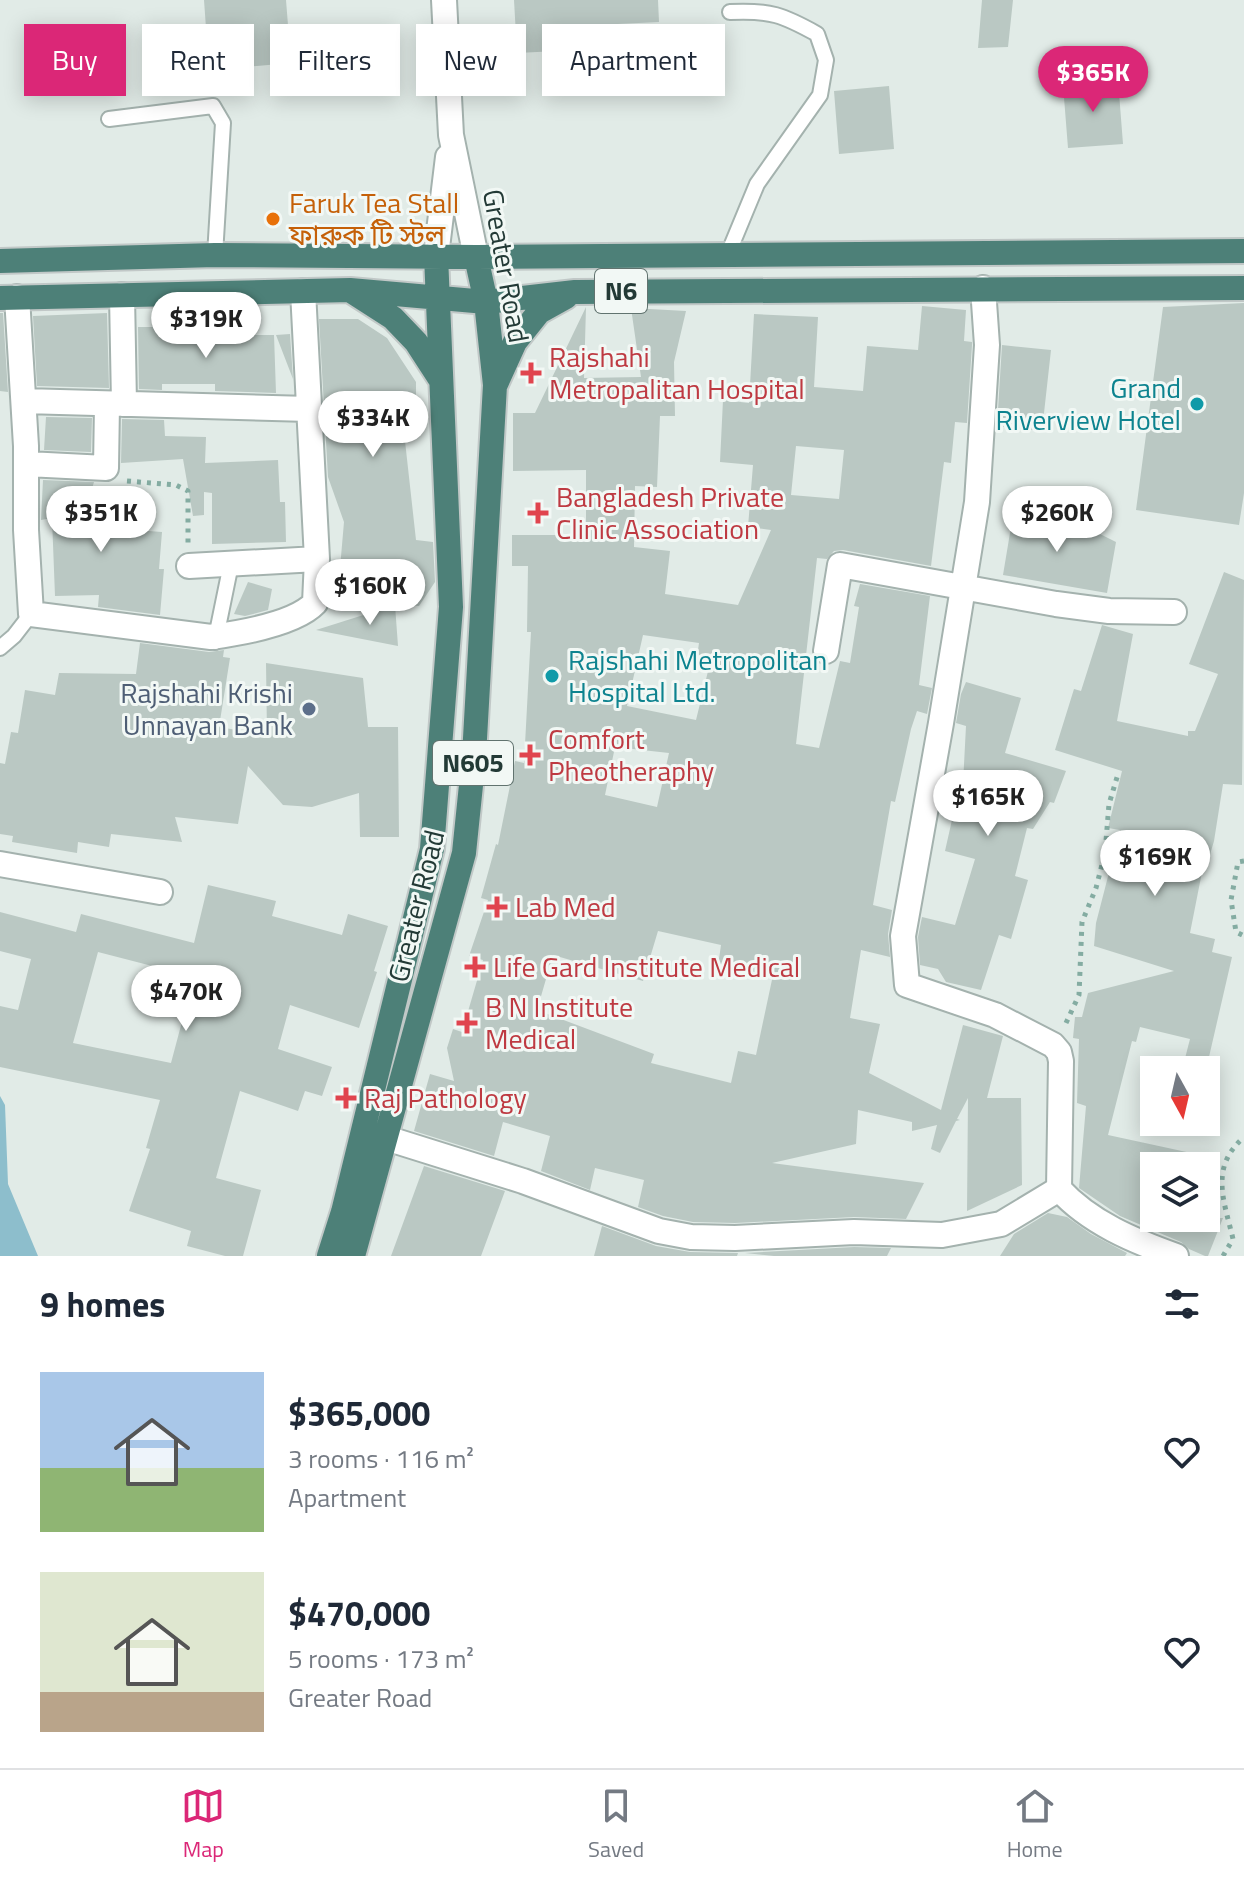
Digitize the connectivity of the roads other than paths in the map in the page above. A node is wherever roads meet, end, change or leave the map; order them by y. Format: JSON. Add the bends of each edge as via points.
{"nodes":[{"id":1,"x":444,"y":0,"type":"edge"},
{"id":2,"x":730,"y":12,"type":"dead end"},
{"id":3,"x":109,"y":119,"type":"dead end"},
{"id":4,"x":451,"y":135,"type":"junction"},
{"id":5,"x":1244,"y":251,"type":"edge"},
{"id":6,"x":728,"y":254,"type":"junction"},
{"id":7,"x":215,"y":255,"type":"junction"},
{"id":8,"x":436,"y":256,"type":"junction"},
{"id":9,"x":476,"y":257,"type":"junction"},
{"id":10,"x":0,"y":261,"type":"edge"},
{"id":11,"x":983,"y":288,"type":"junction"},
{"id":12,"x":1244,"y":288,"type":"edge"},
{"id":13,"x":350,"y":290,"type":"junction"},
{"id":14,"x":726,"y":290,"type":"junction"},
{"id":15,"x":303,"y":291,"type":"junction"},
{"id":16,"x":575,"y":292,"type":"junction"},
{"id":17,"x":122,"y":295,"type":"junction"},
{"id":18,"x":436,"y":296,"type":"junction"},
{"id":19,"x":8,"y":298,"type":"edge"},
{"id":20,"x":486,"y":302,"type":"junction"},
{"id":21,"x":441,"y":381,"type":"junction"},
{"id":22,"x":495,"y":385,"type":"junction"},
{"id":23,"x":24,"y":401,"type":"junction"},
{"id":24,"x":116,"y":404,"type":"junction"},
{"id":25,"x":309,"y":409,"type":"junction"},
{"id":26,"x":27,"y":464,"type":"junction"},
{"id":27,"x":317,"y":559,"type":"junction"},
{"id":28,"x":231,"y":564,"type":"junction"},
{"id":29,"x":189,"y":566,"type":"road end"},
{"id":30,"x":963,"y":587,"type":"junction"},
{"id":31,"x":1174,"y":612,"type":"dead end"},
{"id":32,"x":31,"y":614,"type":"junction"},
{"id":33,"x":215,"y":642,"type":"dead end"},
{"id":34,"x":0,"y":648,"type":"edge"},
{"id":35,"x":826,"y":651,"type":"dead end"},
{"id":36,"x":0,"y":864,"type":"edge"},
{"id":37,"x":160,"y":892,"type":"dead end"},
{"id":38,"x":386,"y":1138,"type":"junction"},
{"id":39,"x":1059,"y":1189,"type":"junction"},
{"id":40,"x":329,"y":1256,"type":"edge"},
{"id":41,"x":353,"y":1256,"type":"edge"},
{"id":42,"x":1176,"y":1256,"type":"edge"}],
"edges":[{"from":1,"to":4,"type":"street","name":"Greater Road"},
{"from":2,"to":6,"type":"lane","via":[[762,10],[794,21],[817,34],[826,60],[820,95],[757,184]]},
{"from":3,"to":7,"type":"lane","via":[[213,106],[223,123]]},
{"from":4,"to":8,"type":"street","name":"Greater Road"},
{"from":4,"to":9,"type":"street","name":"Greater Road"},
{"from":5,"to":6,"type":"highway","number":"N6"},
{"from":6,"to":9,"type":"highway","number":"N6"},
{"from":6,"to":14,"type":"highway"},
{"from":7,"to":8,"type":"highway","number":"N6"},
{"from":7,"to":10,"type":"highway","number":"N6"},
{"from":8,"to":9,"type":"highway","number":"N6"},
{"from":8,"to":18,"type":"highway","name":"Greater Road","number":"N605"},
{"from":9,"to":20,"type":"highway","name":"Greater Road","number":"N605"},
{"from":11,"to":12,"type":"highway","number":"N6"},
{"from":11,"to":14,"type":"highway","number":"N6"},
{"from":11,"to":30,"type":"street","via":[[987,345],[977,502]]},
{"from":13,"to":15,"type":"highway","number":"N6"},
{"from":13,"to":18,"type":"highway","number":"N6"},
{"from":13,"to":21,"type":"highway","via":[[393,318]]},
{"from":14,"to":16,"type":"highway","number":"N6"},
{"from":15,"to":17,"type":"highway","number":"N6"},
{"from":15,"to":25,"type":"street"},
{"from":16,"to":20,"type":"highway","number":"N6"},
{"from":16,"to":22,"type":"highway","via":[[539,312],[515,342]]},
{"from":17,"to":19,"type":"highway","number":"N6"},
{"from":17,"to":24,"type":"street"},
{"from":18,"to":20,"type":"highway","number":"N6"},
{"from":18,"to":21,"type":"highway","name":"Greater Road","number":"N605"},
{"from":19,"to":23,"type":"street"},
{"from":20,"to":22,"type":"highway","name":"Greater Road","number":"N605"},
{"from":21,"to":40,"type":"highway","name":"Greater Road","number":"N605","via":[[451,607],[432,849]]},
{"from":22,"to":38,"type":"highway","name":"Greater Road","number":"N605","via":[[464,853]]},
{"from":23,"to":24,"type":"street"},
{"from":23,"to":26,"type":"street"},
{"from":24,"to":25,"type":"street"},
{"from":24,"to":26,"type":"street","via":[[106,468]]},
{"from":25,"to":27,"type":"street"},
{"from":26,"to":32,"type":"street"},
{"from":27,"to":28,"type":"street"},
{"from":27,"to":32,"type":"street","via":[[317,592],[311,608],[235,634],[211,637]]},
{"from":28,"to":29,"type":"street"},
{"from":28,"to":33,"type":"lane"},
{"from":30,"to":31,"type":"street","via":[[1109,611]]},
{"from":30,"to":35,"type":"street","via":[[840,565]]},
{"from":30,"to":39,"type":"street","via":[[903,936],[907,985],[995,1015],[1053,1045],[1061,1061]]},
{"from":32,"to":34,"type":"lane"},
{"from":36,"to":37,"type":"street"},
{"from":38,"to":39,"type":"street","via":[[659,1231],[691,1237],[942,1235],[1001,1224]]},
{"from":38,"to":41,"type":"highway","name":"Greater Road","number":"N605"},
{"from":39,"to":42,"type":"street","via":[[1088,1216]]}]}
